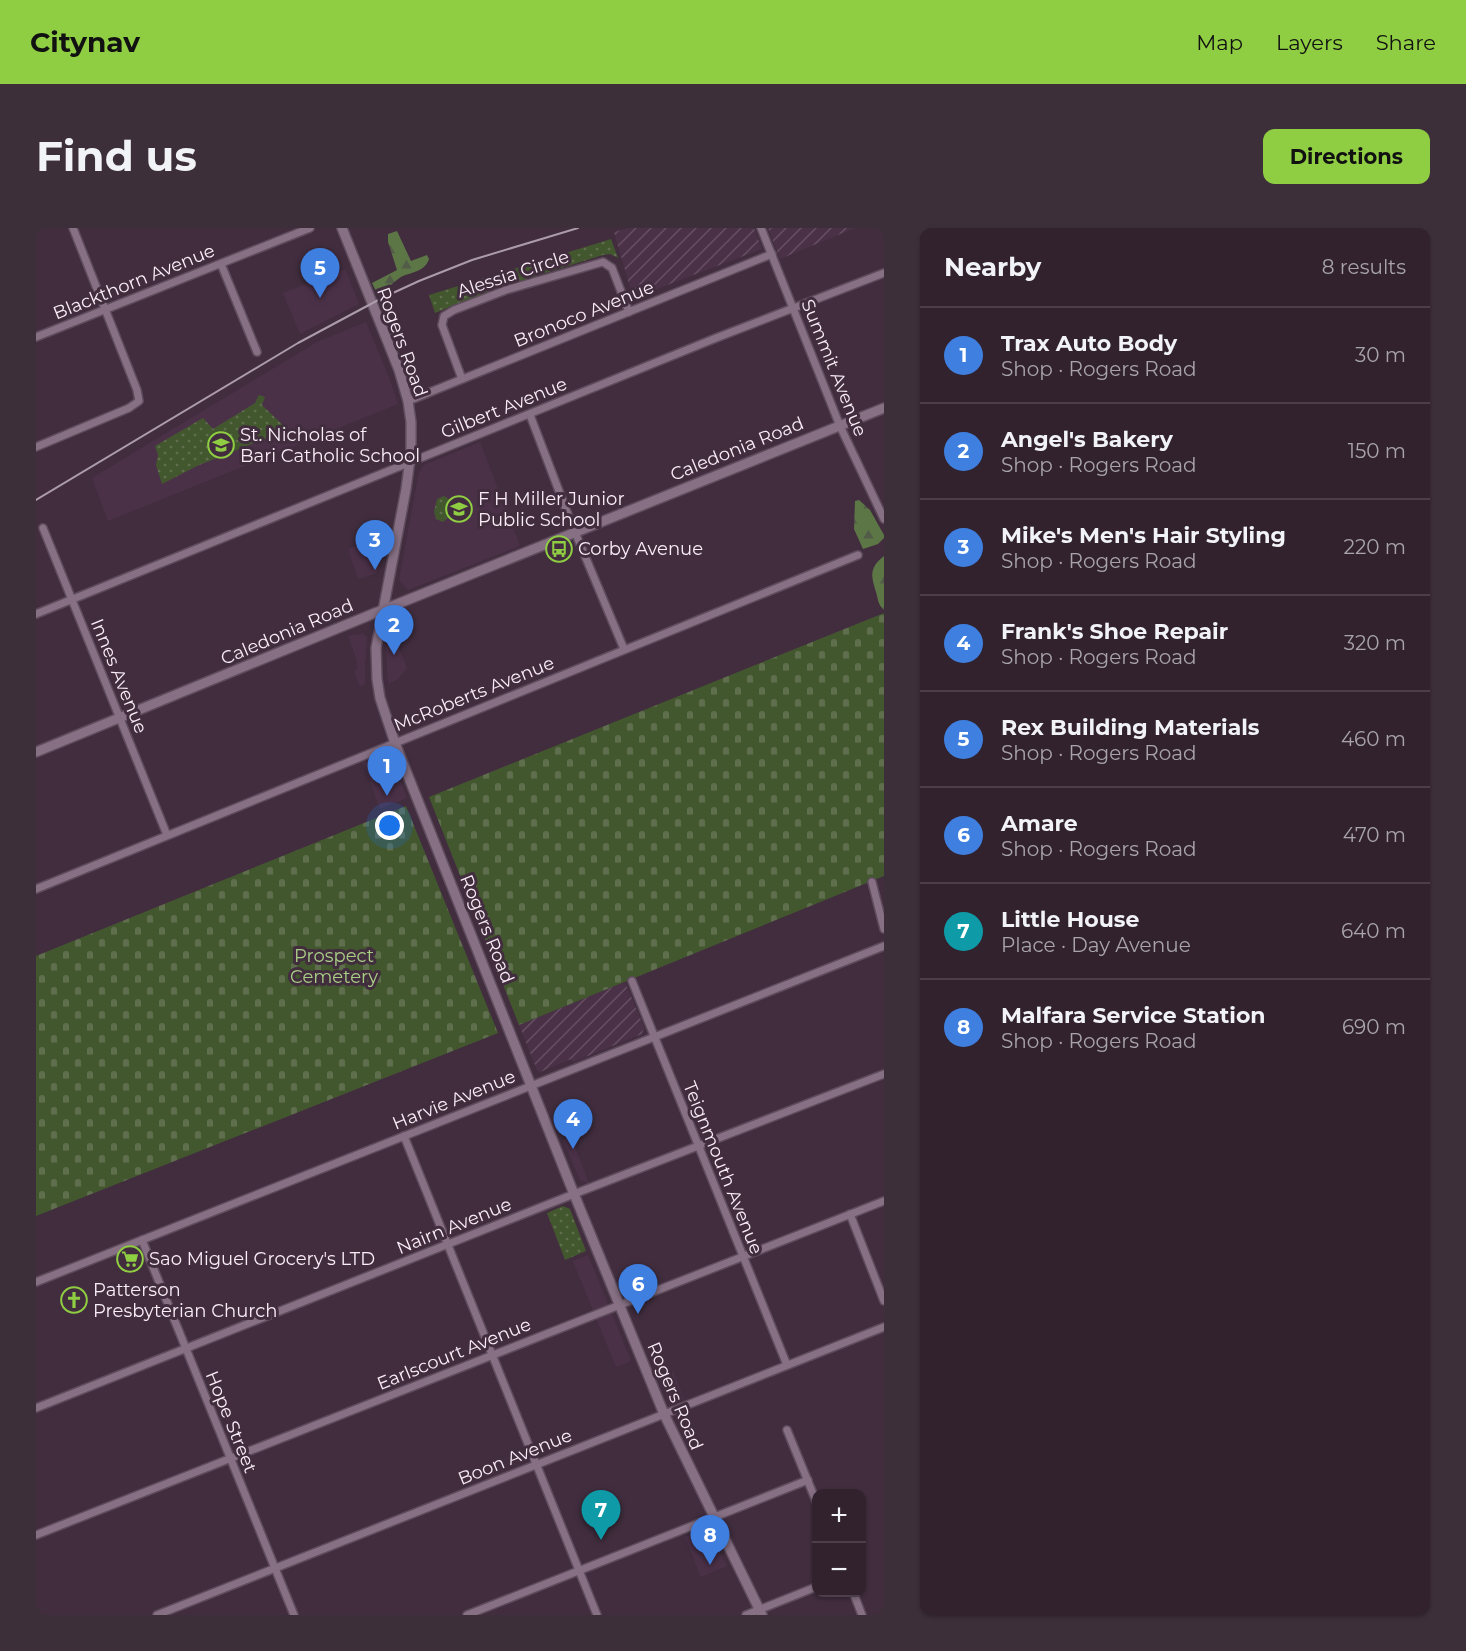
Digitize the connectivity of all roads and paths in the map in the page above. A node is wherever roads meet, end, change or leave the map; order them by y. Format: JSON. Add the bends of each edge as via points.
{"nodes":[{"id":1,"x":73,"y":228,"type":"edge"},
{"id":2,"x":310,"y":228,"type":"edge"},
{"id":3,"x":342,"y":228,"type":"edge"},
{"id":4,"x":761,"y":228,"type":"edge"},
{"id":5,"x":772,"y":254,"type":"junction"},
{"id":6,"x":221,"y":264,"type":"junction"},
{"id":7,"x":884,"y":273,"type":"edge"},
{"id":8,"x":793,"y":308,"type":"junction"},
{"id":9,"x":105,"y":309,"type":"junction"},
{"id":10,"x":629,"y":312,"type":"junction"},
{"id":11,"x":36,"y":337,"type":"edge"},
{"id":12,"x":257,"y":352,"type":"dead end"},
{"id":13,"x":462,"y":379,"type":"junction"},
{"id":14,"x":408,"y":401,"type":"junction"},
{"id":15,"x":884,"y":408,"type":"edge"},
{"id":16,"x":530,"y":415,"type":"junction"},
{"id":17,"x":840,"y":426,"type":"junction"},
{"id":18,"x":36,"y":447,"type":"edge"},
{"id":19,"x":410,"y":464,"type":"junction"},
{"id":20,"x":884,"y":519,"type":"edge"},
{"id":21,"x":44,"y":528,"type":"dead end"},
{"id":22,"x":575,"y":532,"type":"junction"},
{"id":23,"x":858,"y":555,"type":"dead end"},
{"id":24,"x":72,"y":600,"type":"junction"},
{"id":25,"x":382,"y":610,"type":"junction"},
{"id":26,"x":36,"y":614,"type":"edge"},
{"id":27,"x":624,"y":650,"type":"junction"},
{"id":28,"x":120,"y":718,"type":"junction"},
{"id":29,"x":395,"y":743,"type":"junction"},
{"id":30,"x":36,"y":752,"type":"edge"},
{"id":31,"x":167,"y":835,"type":"junction"},
{"id":32,"x":872,"y":882,"type":"dead end"},
{"id":33,"x":36,"y":889,"type":"edge"},
{"id":34,"x":884,"y":928,"type":"edge"},
{"id":35,"x":884,"y":946,"type":"edge"},
{"id":36,"x":632,"y":981,"type":"dead end"},
{"id":37,"x":654,"y":1037,"type":"junction"},
{"id":38,"x":884,"y":1074,"type":"edge"},
{"id":39,"x":531,"y":1085,"type":"junction"},
{"id":40,"x":404,"y":1136,"type":"junction"},
{"id":41,"x":698,"y":1146,"type":"junction"},
{"id":42,"x":574,"y":1194,"type":"junction"},
{"id":43,"x":884,"y":1201,"type":"edge"},
{"id":44,"x":850,"y":1214,"type":"junction"},
{"id":45,"x":142,"y":1240,"type":"junction"},
{"id":46,"x":449,"y":1245,"type":"junction"},
{"id":47,"x":742,"y":1256,"type":"junction"},
{"id":48,"x":36,"y":1282,"type":"edge"},
{"id":49,"x":884,"y":1301,"type":"edge"},
{"id":50,"x":619,"y":1305,"type":"junction"},
{"id":51,"x":884,"y":1327,"type":"edge"},
{"id":52,"x":186,"y":1349,"type":"junction"},
{"id":53,"x":492,"y":1354,"type":"junction"},
{"id":54,"x":787,"y":1365,"type":"junction"},
{"id":55,"x":36,"y":1408,"type":"edge"},
{"id":56,"x":664,"y":1414,"type":"junction"},
{"id":57,"x":787,"y":1430,"type":"dead end"},
{"id":58,"x":229,"y":1458,"type":"junction"},
{"id":59,"x":537,"y":1464,"type":"junction"},
{"id":60,"x":808,"y":1480,"type":"junction"},
{"id":61,"x":812,"y":1490,"type":"edge"},
{"id":62,"x":713,"y":1518,"type":"junction"},
{"id":63,"x":36,"y":1535,"type":"edge"},
{"id":64,"x":275,"y":1568,"type":"junction"},
{"id":65,"x":579,"y":1571,"type":"junction"},
{"id":66,"x":812,"y":1589,"type":"edge"},
{"id":67,"x":855,"y":1597,"type":"edge"},
{"id":68,"x":761,"y":1612,"type":"edge"},
{"id":69,"x":157,"y":1615,"type":"edge"},
{"id":70,"x":294,"y":1615,"type":"edge"},
{"id":71,"x":467,"y":1615,"type":"edge"},
{"id":72,"x":597,"y":1615,"type":"edge"},
{"id":73,"x":746,"y":1615,"type":"edge"},
{"id":74,"x":862,"y":1615,"type":"edge"}],
"edges":[{"from":1,"to":9,"type":"street"},
{"from":2,"to":6,"type":"street","name":"Blackthorn Avenue"},
{"from":3,"to":14,"type":"street","name":"Rogers Road"},
{"from":4,"to":5,"type":"street","name":"Summit Avenue"},
{"from":5,"to":8,"type":"street","name":"Summit Avenue"},
{"from":5,"to":10,"type":"street","name":"Bronoco Avenue"},
{"from":6,"to":9,"type":"street","name":"Blackthorn Avenue"},
{"from":6,"to":12,"type":"street"},
{"from":7,"to":8,"type":"street","name":"Gilbert Avenue"},
{"from":8,"to":16,"type":"street","name":"Gilbert Avenue"},
{"from":8,"to":17,"type":"street","name":"Summit Avenue"},
{"from":9,"to":11,"type":"street","name":"Blackthorn Avenue"},
{"from":9,"to":18,"type":"street","via":[[139,401]]},
{"from":10,"to":13,"type":"street","name":"Bronoco Avenue"},
{"from":10,"to":13,"type":"street","name":"Alessia Circle","via":[[612,268],[603,262],[506,290],[454,310],[444,316],[442,325]]},
{"from":13,"to":14,"type":"street","name":"Bronoco Avenue"},
{"from":14,"to":19,"type":"street","name":"Rogers Road","via":[[412,430]]},
{"from":15,"to":17,"type":"street","name":"Caledonia Road"},
{"from":16,"to":19,"type":"street","name":"Gilbert Avenue"},
{"from":16,"to":22,"type":"street"},
{"from":17,"to":20,"type":"street","name":"Summit Avenue"},
{"from":17,"to":22,"type":"street","name":"Caledonia Road"},
{"from":19,"to":24,"type":"street","name":"Gilbert Avenue"},
{"from":19,"to":25,"type":"street","name":"Rogers Road"},
{"from":21,"to":24,"type":"street","name":"Innes Avenue"},
{"from":22,"to":25,"type":"street","name":"Caledonia Road"},
{"from":22,"to":27,"type":"street"},
{"from":23,"to":27,"type":"street","name":"McRoberts Avenue"},
{"from":24,"to":26,"type":"street","name":"Gilbert Avenue"},
{"from":24,"to":28,"type":"street","name":"Innes Avenue"},
{"from":25,"to":28,"type":"street","name":"Caledonia Road"},
{"from":25,"to":29,"type":"street","name":"Rogers Road","via":[[376,648],[377,679]]},
{"from":27,"to":29,"type":"street","name":"McRoberts Avenue"},
{"from":28,"to":30,"type":"street","name":"Caledonia Road"},
{"from":28,"to":31,"type":"street","name":"Innes Avenue"},
{"from":29,"to":31,"type":"street","name":"McRoberts Avenue"},
{"from":29,"to":39,"type":"street","name":"Rogers Road"},
{"from":31,"to":33,"type":"street","name":"McRoberts Avenue"},
{"from":32,"to":34,"type":"street"},
{"from":35,"to":37,"type":"street","name":"Harvie Avenue"},
{"from":36,"to":37,"type":"street","name":"Teignmouth Avenue"},
{"from":37,"to":39,"type":"street","name":"Harvie Avenue"},
{"from":37,"to":41,"type":"street","name":"Teignmouth Avenue"},
{"from":38,"to":41,"type":"street","name":"Nairn Avenue"},
{"from":39,"to":40,"type":"street","name":"Harvie Avenue"},
{"from":39,"to":42,"type":"street","name":"Rogers Road"},
{"from":40,"to":45,"type":"street","name":"Harvie Avenue"},
{"from":40,"to":46,"type":"street"},
{"from":41,"to":42,"type":"street","name":"Nairn Avenue"},
{"from":41,"to":47,"type":"street","name":"Teignmouth Avenue"},
{"from":42,"to":46,"type":"street","name":"Nairn Avenue"},
{"from":42,"to":50,"type":"street","name":"Rogers Road"},
{"from":43,"to":44,"type":"street","name":"Earlscourt Avenue"},
{"from":44,"to":47,"type":"street","name":"Earlscourt Avenue"},
{"from":44,"to":49,"type":"street"},
{"from":45,"to":48,"type":"street","name":"Harvie Avenue"},
{"from":45,"to":52,"type":"street","name":"Hope Street"},
{"from":46,"to":52,"type":"street","name":"Nairn Avenue"},
{"from":46,"to":53,"type":"street"},
{"from":47,"to":50,"type":"street","name":"Earlscourt Avenue"},
{"from":47,"to":54,"type":"street","name":"Teignmouth Avenue"},
{"from":50,"to":53,"type":"street","name":"Earlscourt Avenue"},
{"from":50,"to":56,"type":"street","name":"Rogers Road"},
{"from":51,"to":54,"type":"street","name":"Boon Avenue"},
{"from":52,"to":55,"type":"street","name":"Nairn Avenue"},
{"from":52,"to":58,"type":"street","name":"Hope Street"},
{"from":53,"to":58,"type":"street","name":"Earlscourt Avenue"},
{"from":53,"to":59,"type":"street"},
{"from":54,"to":56,"type":"street","name":"Boon Avenue"},
{"from":56,"to":59,"type":"street","name":"Boon Avenue"},
{"from":56,"to":62,"type":"street","name":"Rogers Road"},
{"from":57,"to":60,"type":"street"},
{"from":58,"to":63,"type":"street","name":"Earlscourt Avenue"},
{"from":58,"to":64,"type":"street","name":"Hope Street"},
{"from":59,"to":64,"type":"street","name":"Boon Avenue"},
{"from":59,"to":65,"type":"street"},
{"from":60,"to":61,"type":"street"},
{"from":60,"to":62,"type":"street"},
{"from":62,"to":65,"type":"street"},
{"from":62,"to":68,"type":"street","name":"Rogers Road"},
{"from":64,"to":69,"type":"street","name":"Boon Avenue"},
{"from":64,"to":70,"type":"street","name":"Hope Street"},
{"from":65,"to":71,"type":"street"},
{"from":65,"to":72,"type":"street"},
{"from":66,"to":68,"type":"street"},
{"from":67,"to":74,"type":"street"},
{"from":68,"to":73,"type":"street"}]}
